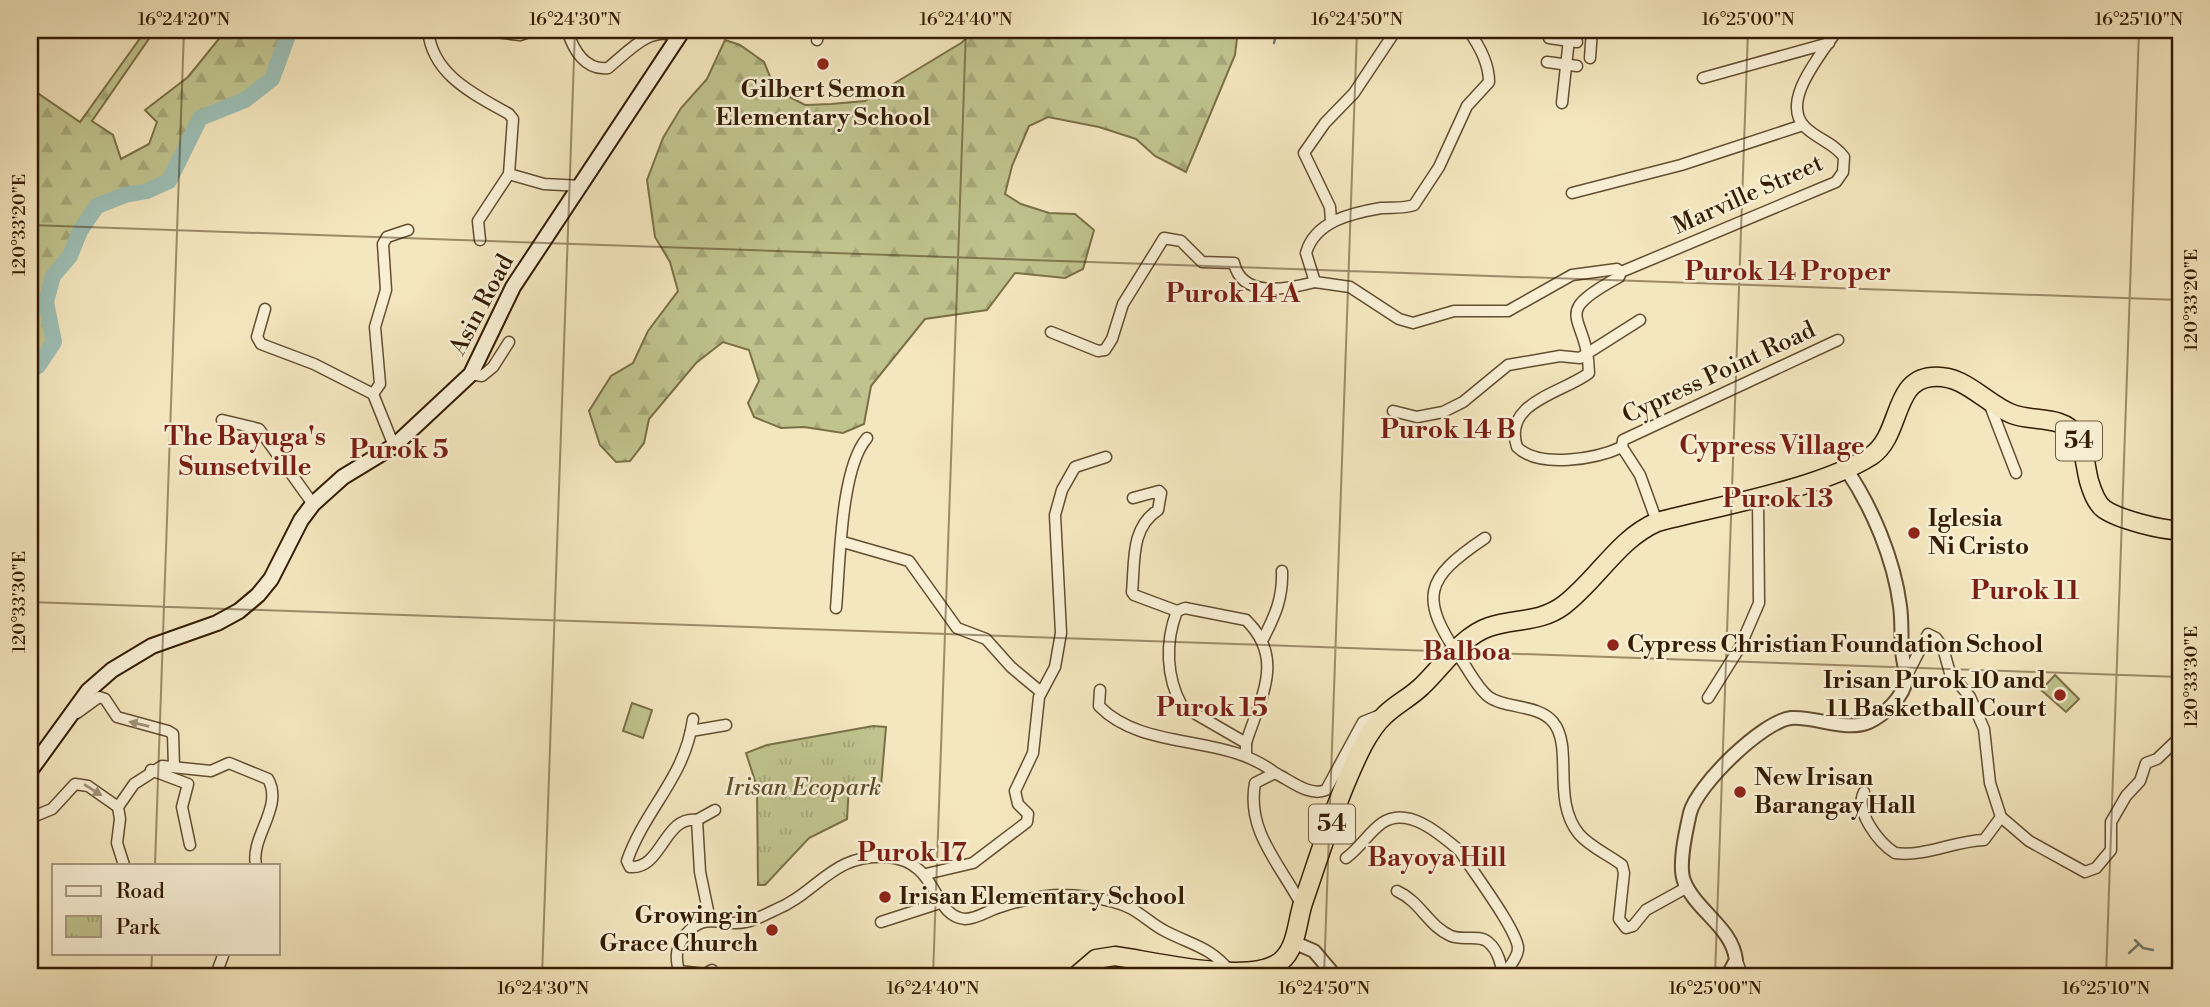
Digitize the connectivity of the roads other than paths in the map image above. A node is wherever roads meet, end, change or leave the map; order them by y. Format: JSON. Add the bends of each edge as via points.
{"nodes":[{"id":1,"x":428,"y":30,"type":"edge"},
{"id":2,"x":535,"y":30,"type":"edge"},
{"id":3,"x":567,"y":30,"type":"edge"},
{"id":4,"x":1396,"y":30,"type":"edge"},
{"id":5,"x":1468,"y":30,"type":"edge"},
{"id":6,"x":1570,"y":30,"type":"edge"},
{"id":7,"x":1592,"y":30,"type":"edge"},
{"id":8,"x":1837,"y":30,"type":"edge"},
{"id":9,"x":486,"y":31,"type":"edge"},
{"id":10,"x":681,"y":34,"type":"edge"},
{"id":11,"x":1549,"y":38,"type":"dead end"},
{"id":12,"x":1573,"y":42,"type":"junction"},
{"id":13,"x":1829,"y":43,"type":"junction"},
{"id":14,"x":1590,"y":58,"type":"dead end"},
{"id":15,"x":1547,"y":62,"type":"dead end"},
{"id":16,"x":1566,"y":64,"type":"junction"},
{"id":17,"x":1577,"y":66,"type":"dead end"},
{"id":18,"x":1703,"y":78,"type":"dead end"},
{"id":19,"x":1562,"y":103,"type":"dead end"},
{"id":20,"x":1803,"y":125,"type":"junction"},
{"id":21,"x":509,"y":174,"type":"junction"},
{"id":22,"x":582,"y":186,"type":"junction"},
{"id":23,"x":1572,"y":193,"type":"dead end"},
{"id":24,"x":1331,"y":221,"type":"junction"},
{"id":25,"x":408,"y":230,"type":"dead end"},
{"id":26,"x":480,"y":240,"type":"dead end"},
{"id":27,"x":1621,"y":272,"type":"junction"},
{"id":28,"x":1315,"y":282,"type":"junction"},
{"id":29,"x":265,"y":309,"type":"dead end"},
{"id":30,"x":1640,"y":320,"type":"dead end"},
{"id":31,"x":1052,"y":332,"type":"dead end"},
{"id":32,"x":1838,"y":340,"type":"dead end"},
{"id":33,"x":509,"y":342,"type":"dead end"},
{"id":34,"x":1586,"y":356,"type":"junction"},
{"id":35,"x":471,"y":374,"type":"junction"},
{"id":36,"x":373,"y":394,"type":"junction"},
{"id":37,"x":1989,"y":403,"type":"junction"},
{"id":38,"x":1393,"y":411,"type":"dead end"},
{"id":39,"x":222,"y":420,"type":"dead end"},
{"id":40,"x":867,"y":438,"type":"dead end"},
{"id":41,"x":394,"y":446,"type":"junction"},
{"id":42,"x":1622,"y":447,"type":"junction"},
{"id":43,"x":1106,"y":457,"type":"dead end"},
{"id":44,"x":1846,"y":469,"type":"junction"},
{"id":45,"x":2016,"y":473,"type":"dead end"},
{"id":46,"x":1758,"y":495,"type":"junction"},
{"id":47,"x":1133,"y":498,"type":"dead end"},
{"id":48,"x":313,"y":504,"type":"junction"},
{"id":49,"x":1657,"y":522,"type":"junction"},
{"id":50,"x":2180,"y":530,"type":"edge"},
{"id":51,"x":1485,"y":538,"type":"dead end"},
{"id":52,"x":842,"y":542,"type":"junction"},
{"id":53,"x":1282,"y":571,"type":"dead end"},
{"id":54,"x":836,"y":608,"type":"dead end"},
{"id":55,"x":1177,"y":611,"type":"junction"},
{"id":56,"x":1263,"y":639,"type":"junction"},
{"id":57,"x":1456,"y":652,"type":"junction"},
{"id":58,"x":1906,"y":678,"type":"junction"},
{"id":59,"x":1100,"y":690,"type":"dead end"},
{"id":60,"x":1041,"y":692,"type":"junction"},
{"id":61,"x":1708,"y":698,"type":"dead end"},
{"id":62,"x":1386,"y":714,"type":"junction"},
{"id":63,"x":693,"y":719,"type":"dead end"},
{"id":64,"x":66,"y":721,"type":"junction"},
{"id":65,"x":726,"y":725,"type":"dead end"},
{"id":66,"x":691,"y":732,"type":"junction"},
{"id":67,"x":2180,"y":737,"type":"edge"},
{"id":68,"x":1246,"y":749,"type":"junction"},
{"id":69,"x":174,"y":767,"type":"junction"},
{"id":70,"x":151,"y":770,"type":"junction"},
{"id":71,"x":30,"y":771,"type":"edge"},
{"id":72,"x":1275,"y":773,"type":"junction"},
{"id":73,"x":1864,"y":792,"type":"dead end"},
{"id":74,"x":118,"y":807,"type":"junction"},
{"id":75,"x":715,"y":810,"type":"dead end"},
{"id":76,"x":2001,"y":817,"type":"junction"},
{"id":77,"x":30,"y":818,"type":"edge"},
{"id":78,"x":697,"y":820,"type":"junction"},
{"id":79,"x":190,"y":845,"type":"dead end"},
{"id":80,"x":1346,"y":858,"type":"dead end"},
{"id":81,"x":124,"y":864,"type":"edge"},
{"id":82,"x":256,"y":864,"type":"edge"},
{"id":83,"x":926,"y":874,"type":"junction"},
{"id":84,"x":1684,"y":881,"type":"junction"},
{"id":85,"x":1397,"y":891,"type":"dead end"},
{"id":86,"x":940,"y":903,"type":"junction"},
{"id":87,"x":1302,"y":906,"type":"junction"},
{"id":88,"x":710,"y":920,"type":"junction"},
{"id":89,"x":881,"y":922,"type":"dead end"},
{"id":90,"x":1293,"y":942,"type":"junction"},
{"id":91,"x":224,"y":954,"type":"edge"},
{"id":92,"x":1735,"y":956,"type":"junction"},
{"id":93,"x":712,"y":970,"type":"dead end"},
{"id":94,"x":1231,"y":972,"type":"junction"},
{"id":95,"x":680,"y":974,"type":"edge"},
{"id":96,"x":215,"y":977,"type":"edge"},
{"id":97,"x":1075,"y":977,"type":"edge"},
{"id":98,"x":1336,"y":977,"type":"edge"},
{"id":99,"x":1503,"y":977,"type":"edge"},
{"id":100,"x":1727,"y":977,"type":"edge"},
{"id":101,"x":1743,"y":977,"type":"edge"}],
"edges":[{"from":1,"to":21,"type":"street","via":[[434,56],[453,79],[513,119]]},
{"from":2,"to":9,"type":"street","via":[[520,34]]},
{"from":3,"to":10,"type":"street","via":[[572,45],[588,64],[603,69],[656,32]]},
{"from":4,"to":24,"type":"street","via":[[1354,93],[1325,122],[1304,153],[1330,207]]},
{"from":5,"to":24,"type":"street","via":[[1483,55],[1489,82],[1467,106],[1425,192],[1414,205]]},
{"from":6,"to":12,"type":"street"},
{"from":7,"to":14,"type":"street"},
{"from":8,"to":13,"type":"street","name":"Marville Street"},
{"from":10,"to":22,"type":"main road","name":"Asin Road"},
{"from":11,"to":12,"type":"street"},
{"from":12,"to":16,"type":"street"},
{"from":13,"to":18,"type":"street"},
{"from":13,"to":20,"type":"street","name":"Marville Street","via":[[1799,94],[1797,117]]},
{"from":15,"to":16,"type":"street"},
{"from":16,"to":17,"type":"street"},
{"from":16,"to":19,"type":"street"},
{"from":20,"to":23,"type":"street","via":[[1681,165]]},
{"from":20,"to":27,"type":"street","name":"Marville Street","via":[[1844,157],[1843,172],[1836,182]]},
{"from":21,"to":22,"type":"street","via":[[544,184]]},
{"from":21,"to":26,"type":"street","via":[[478,221]]},
{"from":22,"to":35,"type":"main road","name":"Asin Road","via":[[513,287]]},
{"from":24,"to":28,"type":"street","via":[[1308,245]]},
{"from":25,"to":36,"type":"street","via":[[387,237],[383,244],[386,290],[375,327],[380,379]]},
{"from":27,"to":28,"type":"street","via":[[1604,269],[1572,275],[1508,312],[1454,311],[1413,323],[1350,287]]},
{"from":27,"to":34,"type":"street","via":[[1578,304],[1576,318]]},
{"from":28,"to":31,"type":"street","via":[[1278,290],[1252,286],[1237,274],[1234,262],[1202,262],[1181,241],[1164,238],[1123,304],[1105,350]]},
{"from":29,"to":36,"type":"street","via":[[257,337],[261,344]]},
{"from":30,"to":34,"type":"street"},
{"from":32,"to":42,"type":"street","name":"Cypress Point Road","via":[[1623,440]]},
{"from":33,"to":35,"type":"street","via":[[489,371],[482,376]]},
{"from":34,"to":38,"type":"street","via":[[1508,365],[1463,402],[1443,412],[1414,416]]},
{"from":34,"to":42,"type":"street","via":[[1586,376],[1524,411],[1515,435],[1517,447],[1555,462]]},
{"from":35,"to":41,"type":"main road","name":"Asin Road"},
{"from":36,"to":41,"type":"street"},
{"from":37,"to":44,"type":"highway","number":"54","via":[[1962,382],[1923,378],[1905,393],[1882,446]]},
{"from":37,"to":45,"type":"street"},
{"from":37,"to":50,"type":"highway","number":"54","via":[[2014,415],[2071,429],[2082,449],[2095,498],[2104,509]]},
{"from":39,"to":48,"type":"street","via":[[259,429]]},
{"from":40,"to":52,"type":"street","via":[[854,459]]},
{"from":41,"to":48,"type":"main road","name":"Asin Road","via":[[343,477]]},
{"from":42,"to":49,"type":"street","via":[[1640,475]]},
{"from":43,"to":60,"type":"street","via":[[1076,467],[1058,502],[1055,526],[1061,633],[1055,667]]},
{"from":44,"to":46,"type":"highway","number":"54"},
{"from":44,"to":58,"type":"street","via":[[1865,499],[1893,571]]},
{"from":46,"to":49,"type":"highway","number":"54"},
{"from":46,"to":61,"type":"street","via":[[1759,603],[1740,647]]},
{"from":47,"to":55,"type":"street","via":[[1161,494],[1158,510],[1136,538],[1132,592]]},
{"from":48,"to":64,"type":"main road","name":"Asin Road","via":[[258,595],[217,623],[152,646],[125,662],[88,691]]},
{"from":49,"to":57,"type":"highway","number":"54","via":[[1633,534],[1600,572],[1547,617],[1486,627]]},
{"from":51,"to":57,"type":"street","via":[[1453,561],[1437,580],[1435,615]]},
{"from":52,"to":54,"type":"street"},
{"from":52,"to":60,"type":"street","via":[[911,563],[957,628],[986,639]]},
{"from":53,"to":56,"type":"street","via":[[1278,611]]},
{"from":55,"to":56,"type":"street","via":[[1185,608],[1246,620]]},
{"from":55,"to":68,"type":"street","via":[[1168,655],[1176,696],[1182,706],[1219,724]]},
{"from":56,"to":68,"type":"street","via":[[1269,659],[1267,674]]},
{"from":57,"to":62,"type":"highway","number":"54","via":[[1422,687]]},
{"from":57,"to":84,"type":"street","via":[[1490,698],[1546,716],[1554,723],[1561,744],[1565,809],[1587,842],[1622,865],[1619,919],[1626,928],[1684,889]]},
{"from":58,"to":76,"type":"street","via":[[1928,634],[1936,638],[1950,673],[1970,697],[1984,729],[1990,783]]},
{"from":58,"to":84,"type":"street","via":[[1893,704],[1870,722],[1850,726],[1791,718],[1774,722],[1760,733],[1695,801]]},
{"from":59,"to":68,"type":"street","via":[[1099,706],[1109,715],[1146,731]]},
{"from":60,"to":83,"type":"street","via":[[1033,753],[1015,791],[1018,804],[1028,814],[1027,822],[973,863]]},
{"from":62,"to":72,"type":"street","via":[[1363,722],[1326,790],[1309,791]]},
{"from":62,"to":87,"type":"highway","number":"54","via":[[1364,744],[1349,776]]},
{"from":63,"to":66,"type":"street"},
{"from":69,"to":64,"type":"street","one_way":true,"via":[[173,734],[117,717],[105,699],[99,697]]},
{"from":64,"to":71,"type":"main road","name":"Asin Road"},
{"from":65,"to":66,"type":"street"},
{"from":66,"to":78,"type":"street","via":[[680,768],[638,831],[628,865],[641,867],[670,832]]},
{"from":67,"to":76,"type":"street","via":[[2157,759],[2146,763],[2140,781],[2111,822],[2111,850],[2096,868],[2085,872],[2077,868],[2029,841]]},
{"from":68,"to":72,"type":"street"},
{"from":69,"to":70,"type":"street","via":[[162,765]]},
{"from":69,"to":82,"type":"street","via":[[211,771],[229,762],[268,779],[272,794],[267,825],[254,853]]},
{"from":70,"to":74,"type":"street"},
{"from":70,"to":79,"type":"street","via":[[188,784],[182,807]]},
{"from":72,"to":87,"type":"street","via":[[1255,783],[1255,822]]},
{"from":73,"to":76,"type":"street","via":[[1860,812],[1895,853],[1923,853],[1984,840]]},
{"from":77,"to":74,"type":"street","one_way":true,"via":[[52,809],[75,783]]},
{"from":74,"to":81,"type":"street","via":[[117,843]]},
{"from":75,"to":78,"type":"street"},
{"from":78,"to":88,"type":"street","via":[[700,872]]},
{"from":80,"to":99,"type":"street","via":[[1392,817],[1412,819],[1449,842],[1460,851],[1516,943],[1517,953]]},
{"from":83,"to":86,"type":"street"},
{"from":83,"to":88,"type":"street","via":[[899,859],[860,859],[832,869],[785,906],[747,922]]},
{"from":84,"to":92,"type":"street","via":[[1728,939]]},
{"from":85,"to":99,"type":"street","via":[[1412,898],[1428,920],[1446,933],[1488,941]]},
{"from":86,"to":89,"type":"street"},
{"from":86,"to":94,"type":"street","via":[[968,919],[1062,895],[1128,907],[1165,931],[1216,953]]},
{"from":87,"to":90,"type":"highway","number":"54"},
{"from":88,"to":95,"type":"street","via":[[699,923],[683,938],[676,952]]},
{"from":90,"to":94,"type":"highway","number":"54","via":[[1275,966],[1258,972]]},
{"from":90,"to":98,"type":"street","via":[[1314,951]]},
{"from":91,"to":96,"type":"street"},
{"from":92,"to":100,"type":"street"},
{"from":92,"to":101,"type":"street"},
{"from":93,"to":95,"type":"street"},
{"from":94,"to":97,"type":"highway","number":"54","via":[[1115,956],[1096,959]]}]}
